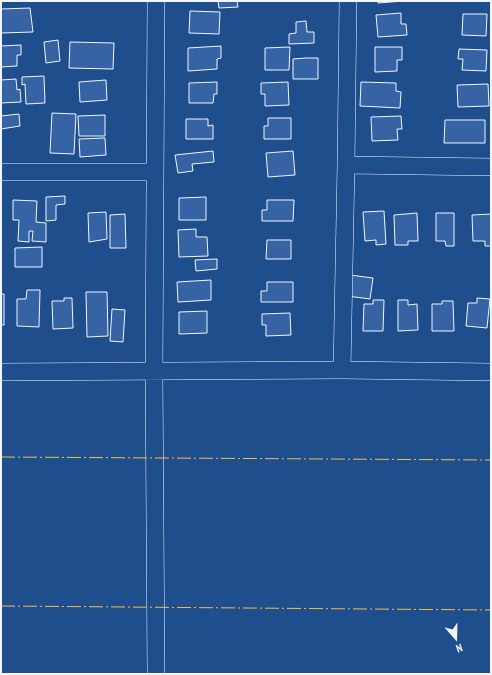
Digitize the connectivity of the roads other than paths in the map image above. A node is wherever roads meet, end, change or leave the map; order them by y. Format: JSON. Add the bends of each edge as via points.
{"nodes":[{"id":1,"x":156,"y":1,"type":"edge"},
{"id":2,"x":348,"y":1,"type":"edge"},
{"id":3,"x":346,"y":165,"type":"junction"},
{"id":4,"x":491,"y":168,"type":"edge"},
{"id":5,"x":1,"y":172,"type":"edge"},
{"id":6,"x":155,"y":172,"type":"junction"},
{"id":7,"x":342,"y":370,"type":"junction"},
{"id":8,"x":1,"y":372,"type":"edge"},
{"id":9,"x":154,"y":372,"type":"junction"},
{"id":10,"x":491,"y":372,"type":"edge"},
{"id":11,"x":156,"y":674,"type":"edge"}],
"edges":[{"from":1,"to":6,"type":"street"},
{"from":2,"to":3,"type":"street"},
{"from":3,"to":4,"type":"street"},
{"from":3,"to":7,"type":"street"},
{"from":5,"to":6,"type":"street"},
{"from":6,"to":9,"type":"street"},
{"from":7,"to":9,"type":"street"},
{"from":7,"to":10,"type":"street"},
{"from":8,"to":9,"type":"street"},
{"from":9,"to":11,"type":"street"}]}
